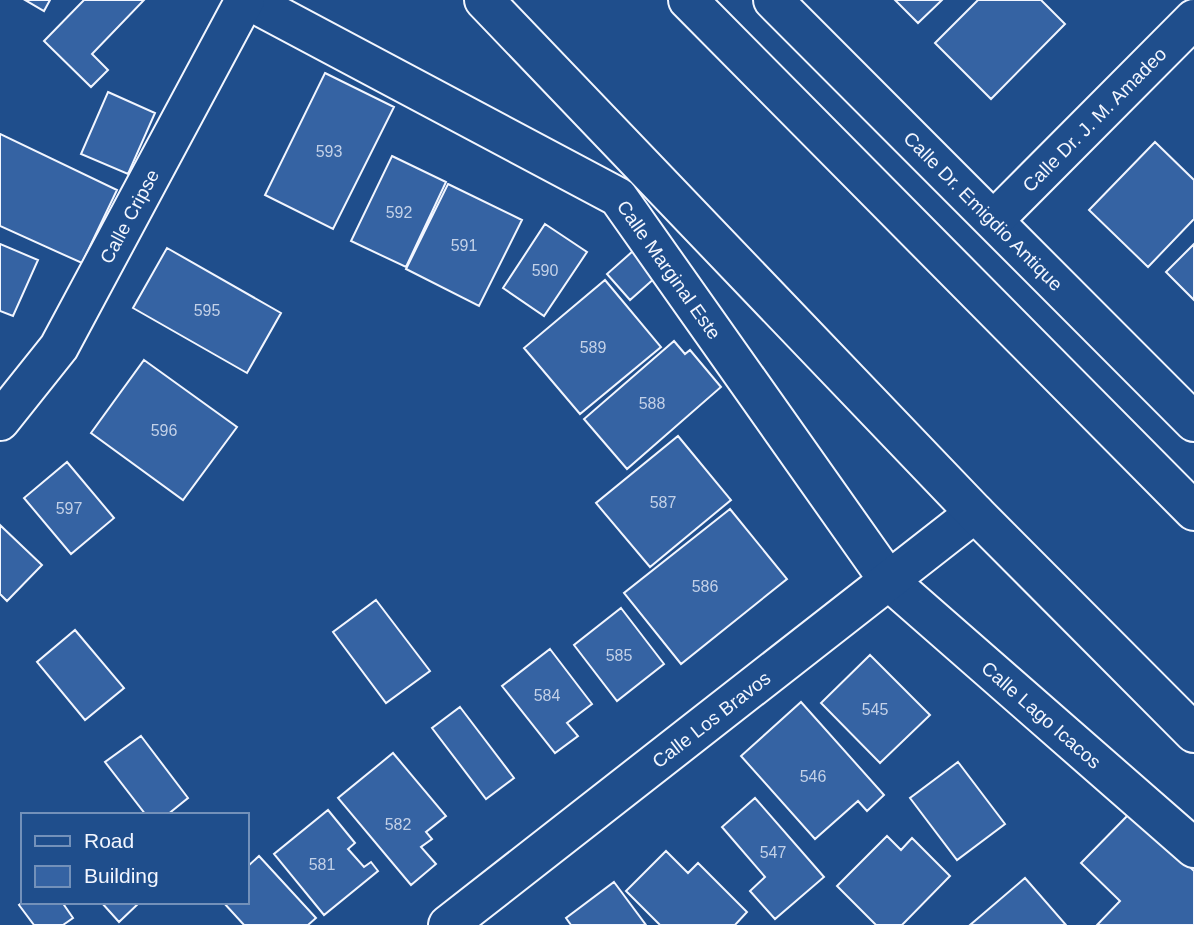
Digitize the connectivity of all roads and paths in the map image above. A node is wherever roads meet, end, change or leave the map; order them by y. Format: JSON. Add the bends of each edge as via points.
{"nodes":[{"id":1,"x":247,"y":0,"type":"edge"},
{"id":2,"x":484,"y":0,"type":"edge"},
{"id":3,"x":688,"y":0,"type":"edge"},
{"id":4,"x":773,"y":0,"type":"edge"},
{"id":5,"x":1194,"y":19,"type":"edge"},
{"id":6,"x":993,"y":220,"type":"junction"},
{"id":7,"x":0,"y":421,"type":"edge"},
{"id":8,"x":1194,"y":422,"type":"edge"},
{"id":9,"x":1194,"y":511,"type":"edge"},
{"id":10,"x":975,"y":513,"type":"junction"},
{"id":11,"x":889,"y":581,"type":"junction"},
{"id":12,"x":1194,"y":733,"type":"edge"},
{"id":13,"x":1194,"y":848,"type":"edge"},
{"id":14,"x":448,"y":925,"type":"edge"}],
"edges":[{"from":1,"to":7,"type":"street","name":"Calle Cripse","via":[[59,346]]},
{"from":1,"to":11,"type":"street","name":"Calle Marginal Este","via":[[618,197]]},
{"from":2,"to":10,"type":"street"},
{"from":3,"to":9,"type":"street"},
{"from":4,"to":6,"type":"street","name":"Calle Dr. Emigdio Antique"},
{"from":5,"to":6,"type":"street","name":"Calle Dr. J. M. Amadeo"},
{"from":6,"to":8,"type":"street","name":"Calle Dr. Emigdio Antique"},
{"from":10,"to":11,"type":"street","name":"Calle Los Bravos"},
{"from":10,"to":12,"type":"street"},
{"from":11,"to":13,"type":"street","name":"Calle Lago Icacos"},
{"from":11,"to":14,"type":"street","name":"Calle Los Bravos"}]}
